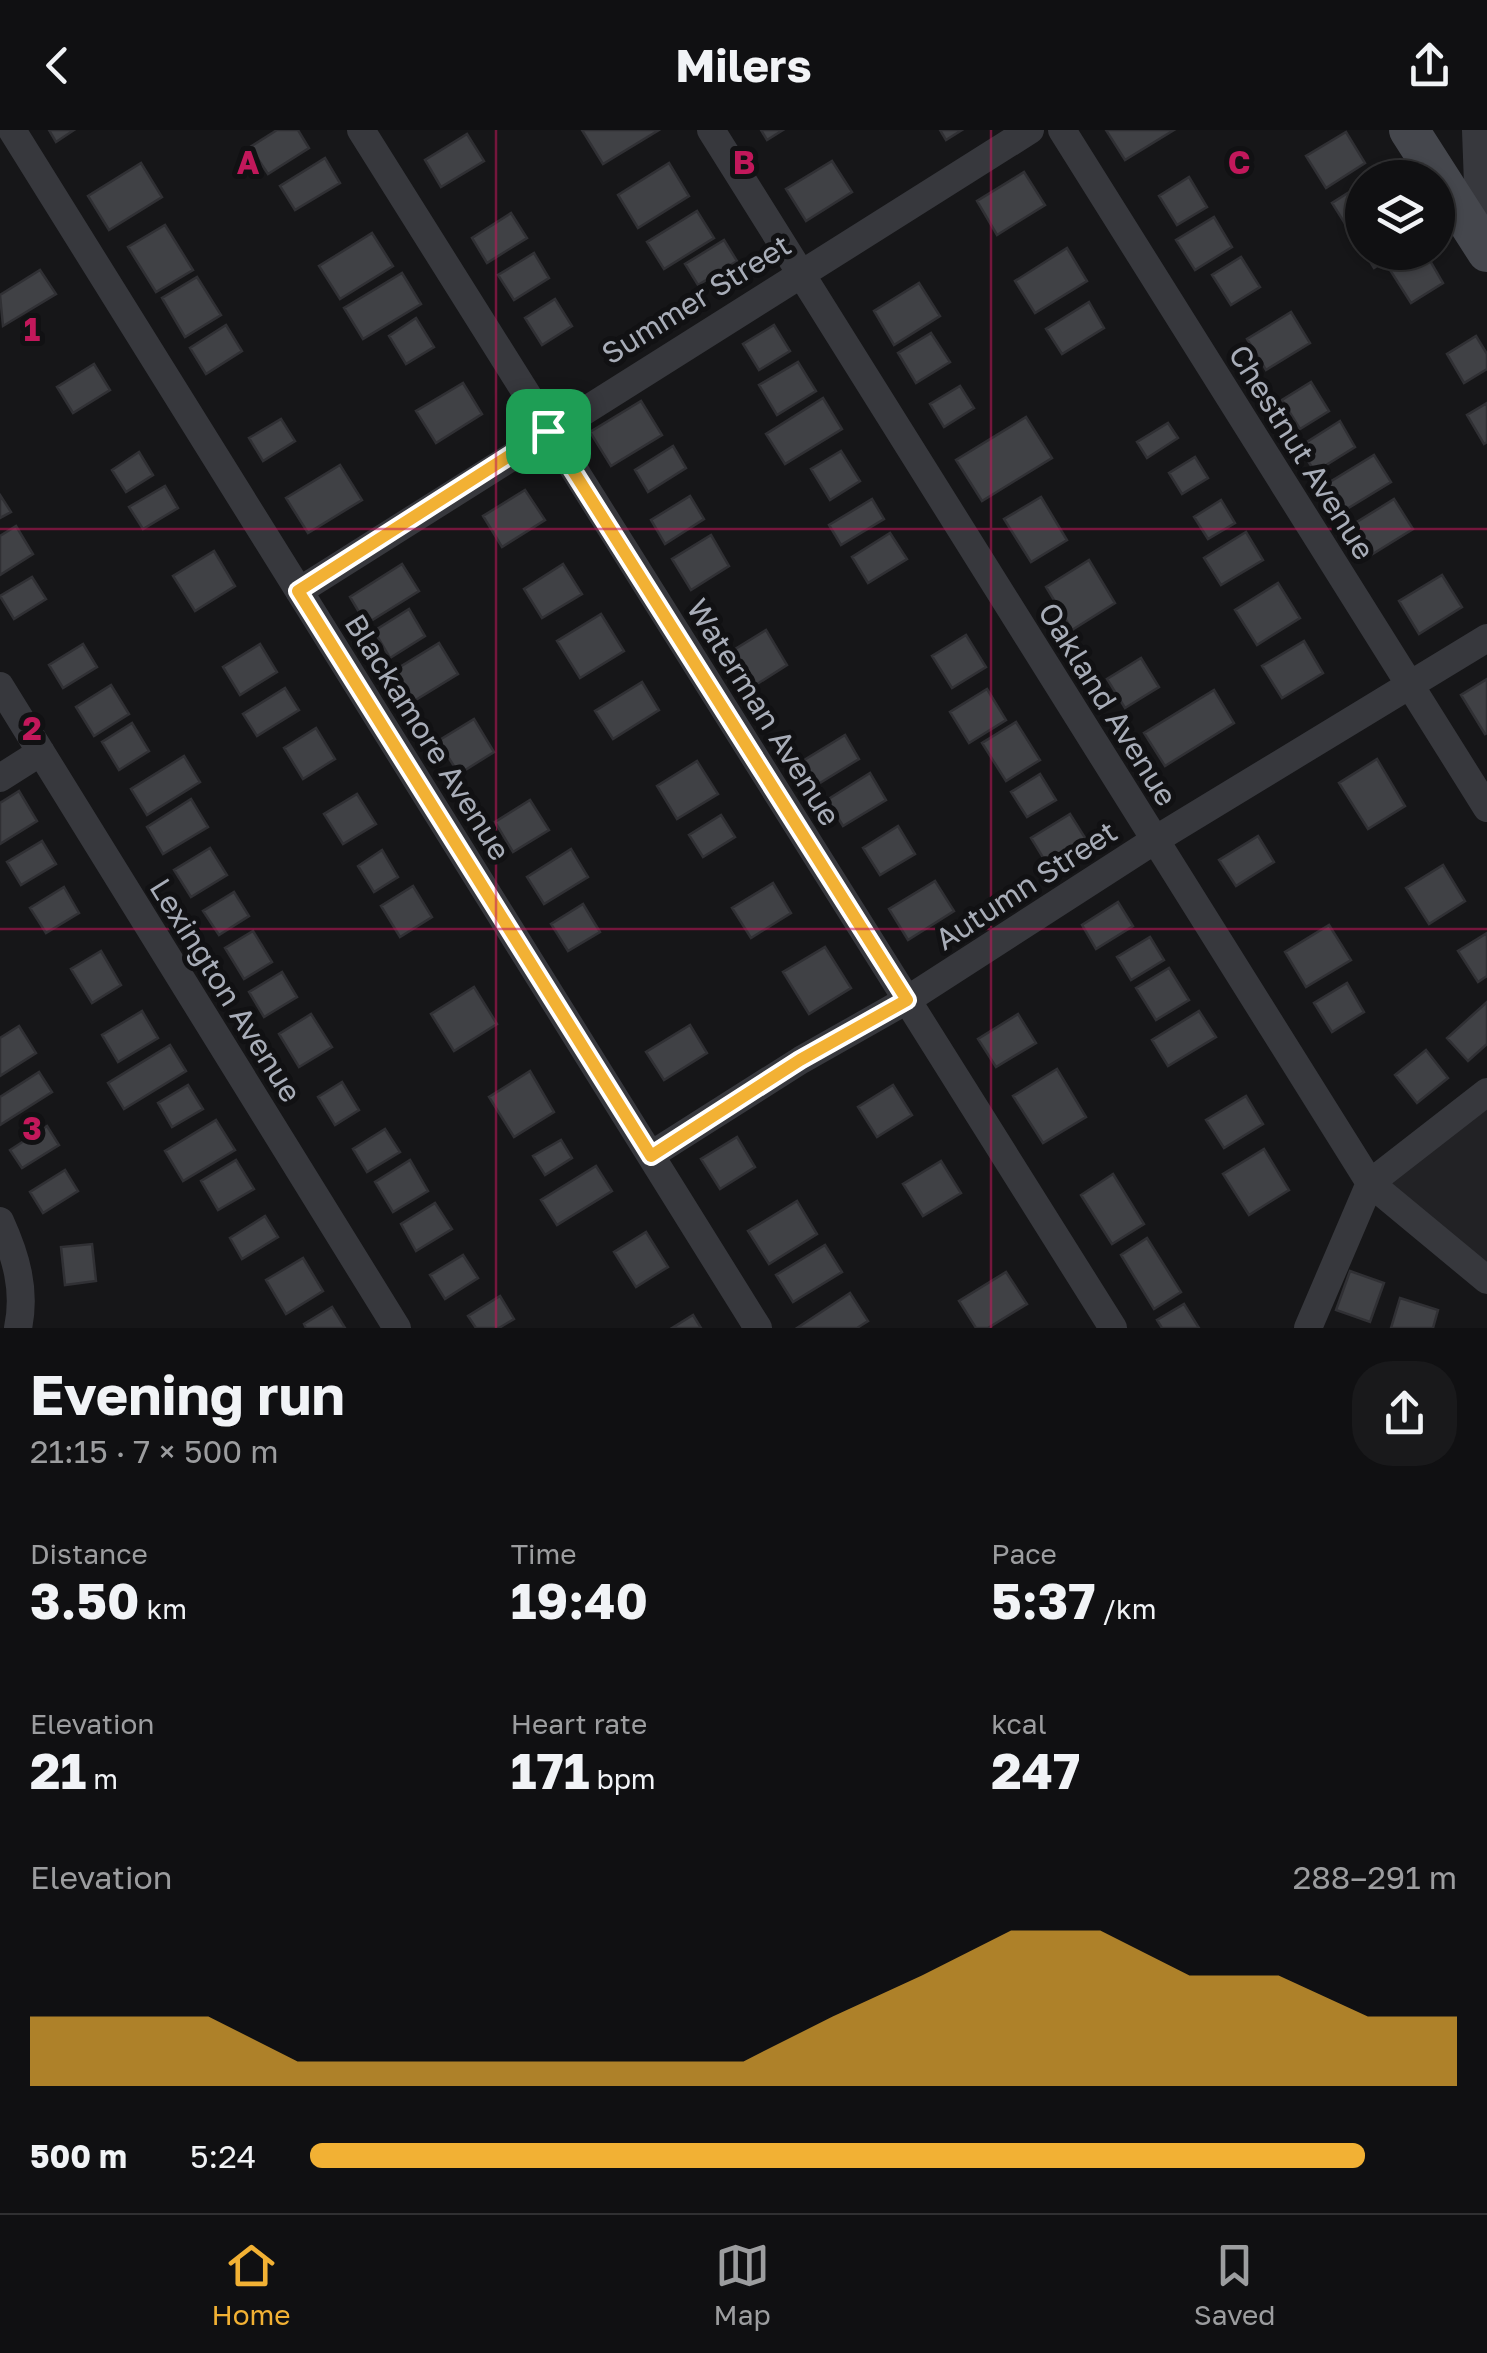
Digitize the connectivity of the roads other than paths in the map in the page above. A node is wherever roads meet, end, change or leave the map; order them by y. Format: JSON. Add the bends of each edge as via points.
{"nodes":[{"id":1,"x":12,"y":130,"type":"edge"},
{"id":2,"x":361,"y":130,"type":"edge"},
{"id":3,"x":711,"y":130,"type":"edge"},
{"id":4,"x":1030,"y":130,"type":"edge"},
{"id":5,"x":1062,"y":130,"type":"edge"},
{"id":6,"x":1409,"y":130,"type":"edge"},
{"id":7,"x":1476,"y":130,"type":"edge"},
{"id":8,"x":1484,"y":247,"type":"edge"},
{"id":9,"x":800,"y":272,"type":"junction"},
{"id":10,"x":548,"y":431,"type":"junction"},
{"id":11,"x":298,"y":591,"type":"junction"},
{"id":12,"x":1487,"y":638,"type":"edge"},
{"id":13,"x":1409,"y":683,"type":"junction"},
{"id":14,"x":0,"y":686,"type":"edge"},
{"id":15,"x":41,"y":752,"type":"junction"},
{"id":16,"x":0,"y":778,"type":"edge"},
{"id":17,"x":1487,"y":808,"type":"edge"},
{"id":18,"x":1155,"y":840,"type":"junction"},
{"id":19,"x":907,"y":1000,"type":"junction"},
{"id":20,"x":1487,"y":1092,"type":"edge"},
{"id":21,"x":651,"y":1156,"type":"junction"},
{"id":22,"x":1370,"y":1183,"type":"junction"},
{"id":23,"x":0,"y":1221,"type":"edge"},
{"id":24,"x":1487,"y":1280,"type":"edge"},
{"id":25,"x":18,"y":1328,"type":"edge"},
{"id":26,"x":397,"y":1328,"type":"edge"},
{"id":27,"x":758,"y":1328,"type":"edge"},
{"id":28,"x":1114,"y":1328,"type":"edge"},
{"id":29,"x":1308,"y":1328,"type":"edge"}],
"edges":[{"from":1,"to":11,"type":"street","name":"Blackamore Avenue"},
{"from":2,"to":10,"type":"street","name":"Waterman Avenue"},
{"from":3,"to":9,"type":"street","name":"Oakland Avenue"},
{"from":4,"to":9,"type":"street","name":"Summer Street"},
{"from":5,"to":13,"type":"street","name":"Chestnut Avenue"},
{"from":6,"to":8,"type":"street"},
{"from":7,"to":8,"type":"street"},
{"from":9,"to":10,"type":"street","name":"Summer Street"},
{"from":9,"to":18,"type":"street","name":"Oakland Avenue"},
{"from":10,"to":11,"type":"street","name":"Summer Street"},
{"from":10,"to":19,"type":"street","name":"Waterman Avenue"},
{"from":11,"to":21,"type":"street","name":"Blackamore Avenue"},
{"from":12,"to":13,"type":"street","name":"Autumn Street"},
{"from":13,"to":17,"type":"street","name":"Chestnut Avenue"},
{"from":13,"to":18,"type":"street","name":"Autumn Street"},
{"from":14,"to":15,"type":"street","name":"Lexington Avenue"},
{"from":15,"to":16,"type":"street"},
{"from":15,"to":26,"type":"street","name":"Lexington Avenue"},
{"from":18,"to":19,"type":"street","name":"Autumn Street"},
{"from":18,"to":22,"type":"street","name":"Oakland Avenue"},
{"from":19,"to":21,"type":"street","name":"Autumn Street"},
{"from":19,"to":28,"type":"street","name":"Waterman Avenue"},
{"from":20,"to":22,"type":"street"},
{"from":21,"to":27,"type":"street","name":"Blackamore Avenue"},
{"from":22,"to":24,"type":"street","name":"Oakland Avenue"},
{"from":22,"to":29,"type":"street"},
{"from":23,"to":25,"type":"street","via":[[20,1277]]}]}
